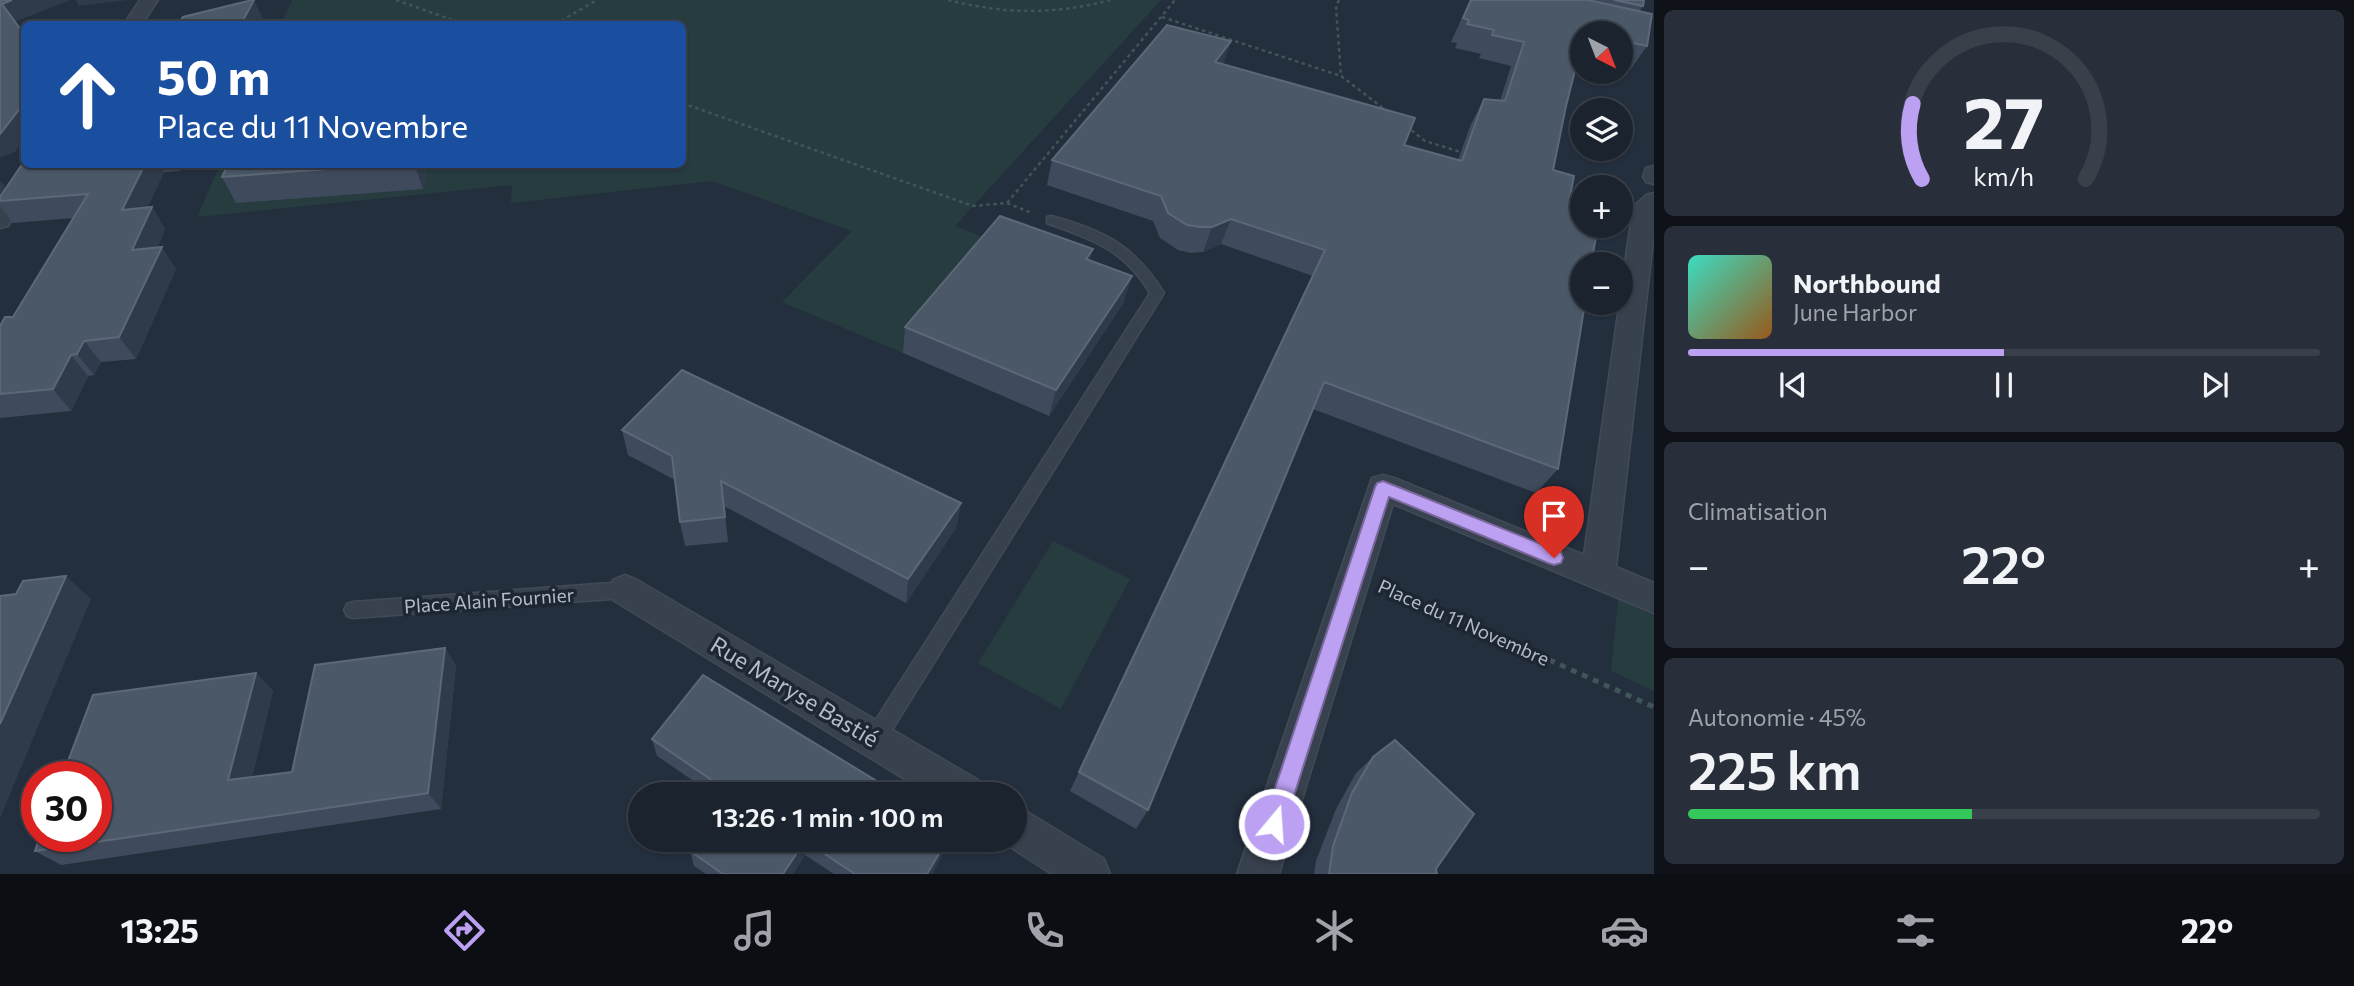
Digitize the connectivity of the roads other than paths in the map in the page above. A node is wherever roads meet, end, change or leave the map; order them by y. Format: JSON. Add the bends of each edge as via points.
{"nodes":[{"id":1,"x":149,"y":0,"type":"edge"},
{"id":2,"x":134,"y":21,"type":"edge"},
{"id":3,"x":35,"y":168,"type":"edge"},
{"id":4,"x":1654,"y":200,"type":"edge"},
{"id":5,"x":0,"y":220,"type":"edge"},
{"id":6,"x":1051,"y":220,"type":"dead end"},
{"id":7,"x":1598,"y":575,"type":"junction"},
{"id":8,"x":625,"y":590,"type":"joint"},
{"id":9,"x":1654,"y":598,"type":"edge"},
{"id":10,"x":353,"y":610,"type":"dead end"},
{"id":11,"x":875,"y":739,"type":"junction"},
{"id":12,"x":945,"y":782,"type":"edge"},
{"id":13,"x":1027,"y":835,"type":"edge"},
{"id":14,"x":1089,"y":874,"type":"edge"},
{"id":15,"x":1258,"y":874,"type":"edge"}],
"edges":[{"from":1,"to":2,"type":"street"},
{"from":3,"to":5,"type":"street"},
{"from":4,"to":7,"type":"street","via":[[1645,207]]},
{"from":6,"to":11,"type":"lane","via":[[1119,246],[1144,269],[1157,293]]},
{"from":7,"to":9,"type":"street","name":"Place du 11 Novembre"},
{"from":7,"to":15,"type":"street","name":"Place du 11 Novembre","via":[[1383,487]]},
{"from":8,"to":10,"type":"lane","name":"Place Alain Fournier"},
{"from":8,"to":11,"type":"street","name":"Rue Maryse Bastié"},
{"from":11,"to":12,"type":"street","name":"Rue Maryse Bastié"},
{"from":13,"to":14,"type":"street"}]}
